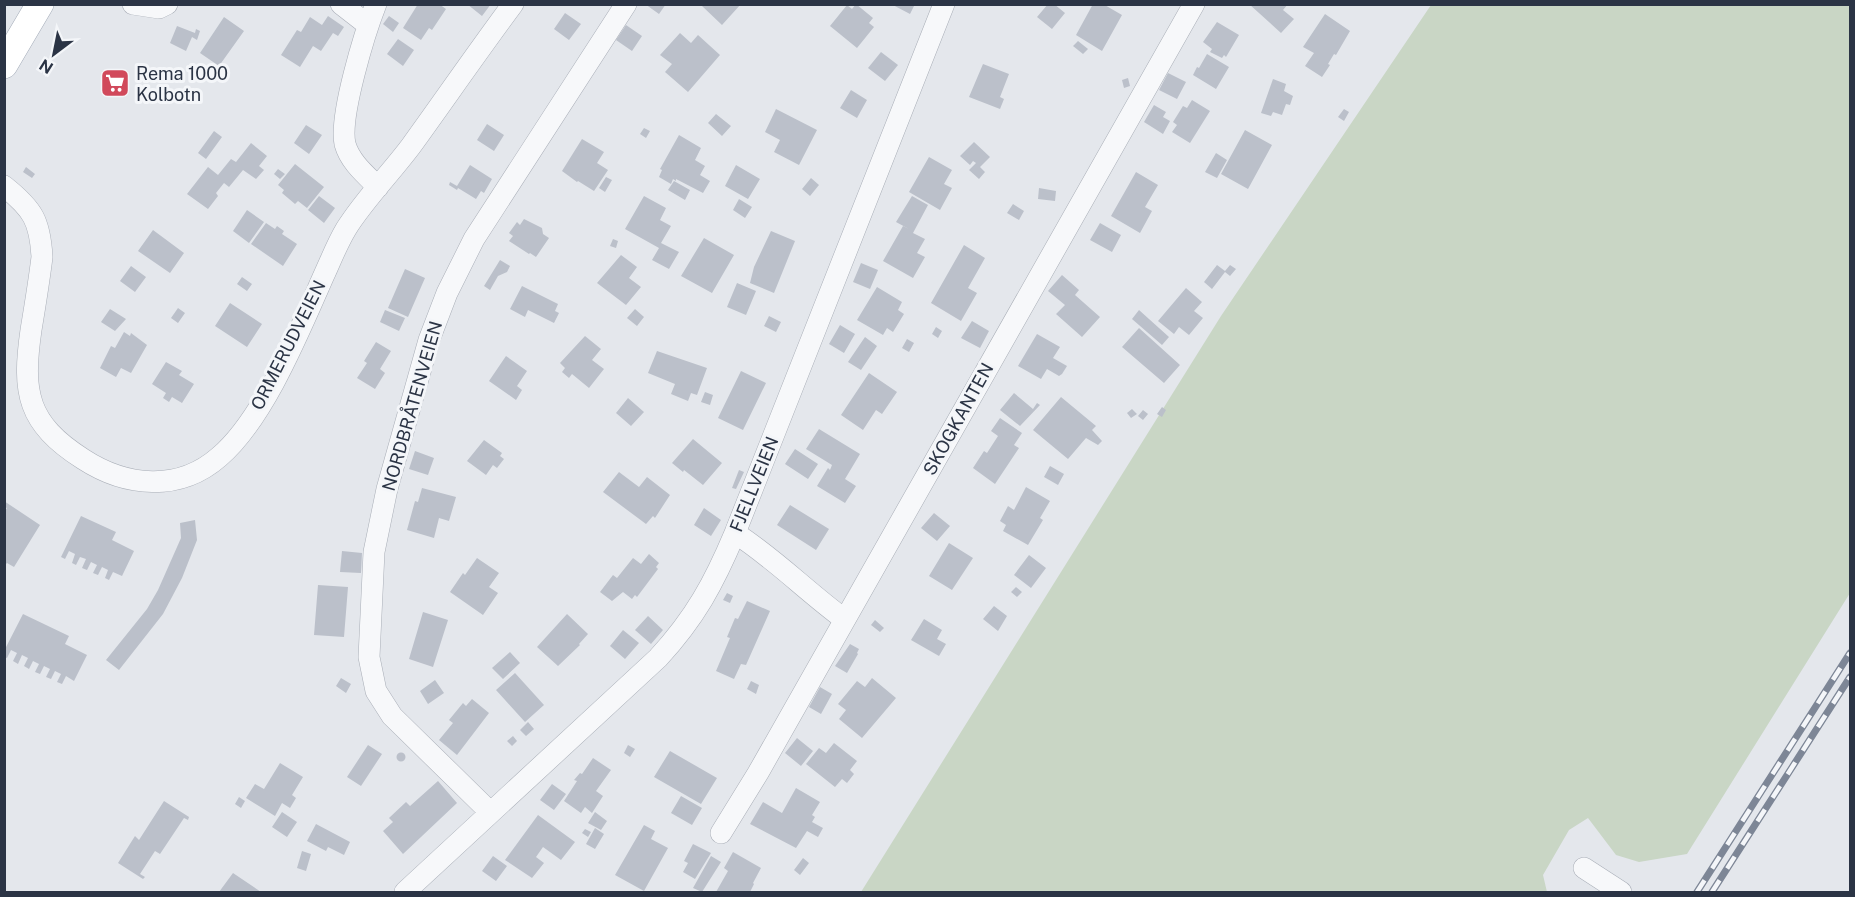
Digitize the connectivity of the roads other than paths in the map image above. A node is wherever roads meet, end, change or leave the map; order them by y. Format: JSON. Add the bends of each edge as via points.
{"nodes":[{"id":1,"x":40,"y":4,"type":"edge"},
{"id":2,"x":133,"y":4,"type":"edge"},
{"id":3,"x":167,"y":4,"type":"edge"},
{"id":4,"x":341,"y":4,"type":"edge"},
{"id":5,"x":376,"y":4,"type":"edge"},
{"id":6,"x":513,"y":4,"type":"edge"},
{"id":7,"x":626,"y":4,"type":"edge"},
{"id":8,"x":944,"y":4,"type":"edge"},
{"id":9,"x":1194,"y":4,"type":"edge"},
{"id":10,"x":368,"y":25,"type":"junction"},
{"id":11,"x":4,"y":65,"type":"edge"},
{"id":12,"x":4,"y":186,"type":"edge"},
{"id":13,"x":378,"y":187,"type":"junction"},
{"id":14,"x":735,"y":533,"type":"junction"},
{"id":15,"x":844,"y":619,"type":"junction"},
{"id":16,"x":490,"y":812,"type":"junction"},
{"id":17,"x":721,"y":833,"type":"dead end"},
{"id":18,"x":1584,"y":868,"type":"dead end"},
{"id":19,"x":1612,"y":887,"type":"edge"},
{"id":20,"x":405,"y":892,"type":"edge"}],
"edges":[{"from":1,"to":11,"type":"main road"},
{"from":2,"to":3,"type":"street","via":[[159,8]]},
{"from":4,"to":10,"type":"street"},
{"from":5,"to":10,"type":"street"},
{"from":6,"to":13,"type":"street","name":"ORMERUDVEIEN"},
{"from":7,"to":16,"type":"street","name":"NORDBRÅTENVEIEN","via":[[474,239],[447,294],[429,340],[387,489],[374,552],[369,657],[376,691],[392,716]]},
{"from":8,"to":14,"type":"street","name":"FJELLVEIEN"},
{"from":9,"to":15,"type":"street","name":"SKOGKANTEN"},
{"from":10,"to":13,"type":"street","via":[[346,111],[345,142],[360,169]]},
{"from":12,"to":13,"type":"street","name":"ORMERUDVEIEN","via":[[31,210],[41,239],[42,257],[26,362],[26,384],[35,411],[55,437],[89,463],[115,477],[148,483],[195,473],[230,447],[275,378],[344,232]]},
{"from":14,"to":15,"type":"street"},
{"from":14,"to":16,"type":"street","name":"FJELLVEIEN","via":[[703,601],[668,647]]},
{"from":15,"to":17,"type":"street","name":"SKOGKANTEN"},
{"from":16,"to":20,"type":"street","name":"FJELLVEIEN"},
{"from":18,"to":19,"type":"street"}]}
